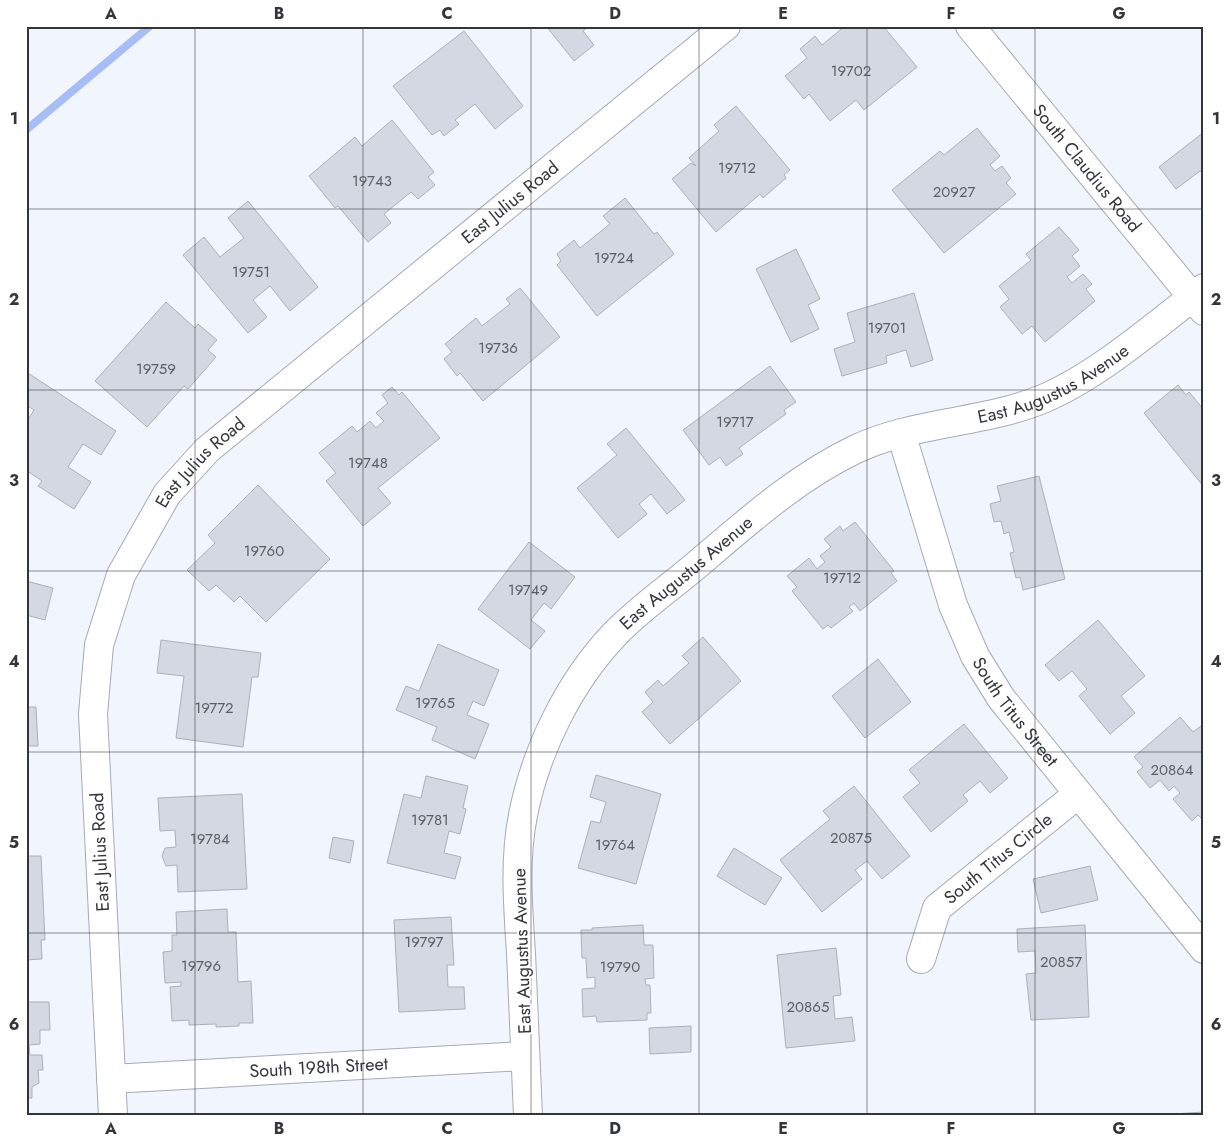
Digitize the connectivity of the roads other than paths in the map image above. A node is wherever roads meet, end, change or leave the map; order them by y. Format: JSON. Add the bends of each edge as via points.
{"nodes":[{"id":1,"x":726,"y":26,"type":"edge"},
{"id":2,"x":970,"y":26,"type":"edge"},
{"id":3,"x":1200,"y":299,"type":"edge"},
{"id":4,"x":901,"y":433,"type":"junction"},
{"id":5,"x":1078,"y":794,"type":"junction"},
{"id":6,"x":1204,"y":949,"type":"edge"},
{"id":7,"x":921,"y":959,"type":"dead end"},
{"id":8,"x":526,"y":1056,"type":"junction"},
{"id":9,"x":111,"y":1079,"type":"junction"},
{"id":10,"x":113,"y":1116,"type":"edge"},
{"id":11,"x":528,"y":1116,"type":"edge"}],
"edges":[{"from":1,"to":9,"type":"street","name":"East Julius Road","via":[[208,450],[167,494],[121,575],[98,645],[93,714]]},
{"from":2,"to":3,"type":"street","name":"South Claudius Road"},
{"from":3,"to":4,"type":"street","name":"East Augustus Avenue","via":[[1088,375],[1044,398],[995,413]]},
{"from":4,"to":5,"type":"street","name":"South Titus Street","via":[[953,605],[975,656],[1001,698]]},
{"from":4,"to":8,"type":"street","name":"East Augustus Avenue","via":[[855,450],[814,473],[766,507],[615,633],[581,676],[539,759],[523,815],[517,872]]},
{"from":5,"to":6,"type":"street","name":"South Titus Street"},
{"from":5,"to":7,"type":"street","name":"South Titus Circle","via":[[936,908]]},
{"from":8,"to":9,"type":"street","name":"South 198th Street"},
{"from":8,"to":11,"type":"street","name":"East Augustus Avenue"},
{"from":9,"to":10,"type":"street","name":"East Julius Road"}]}
